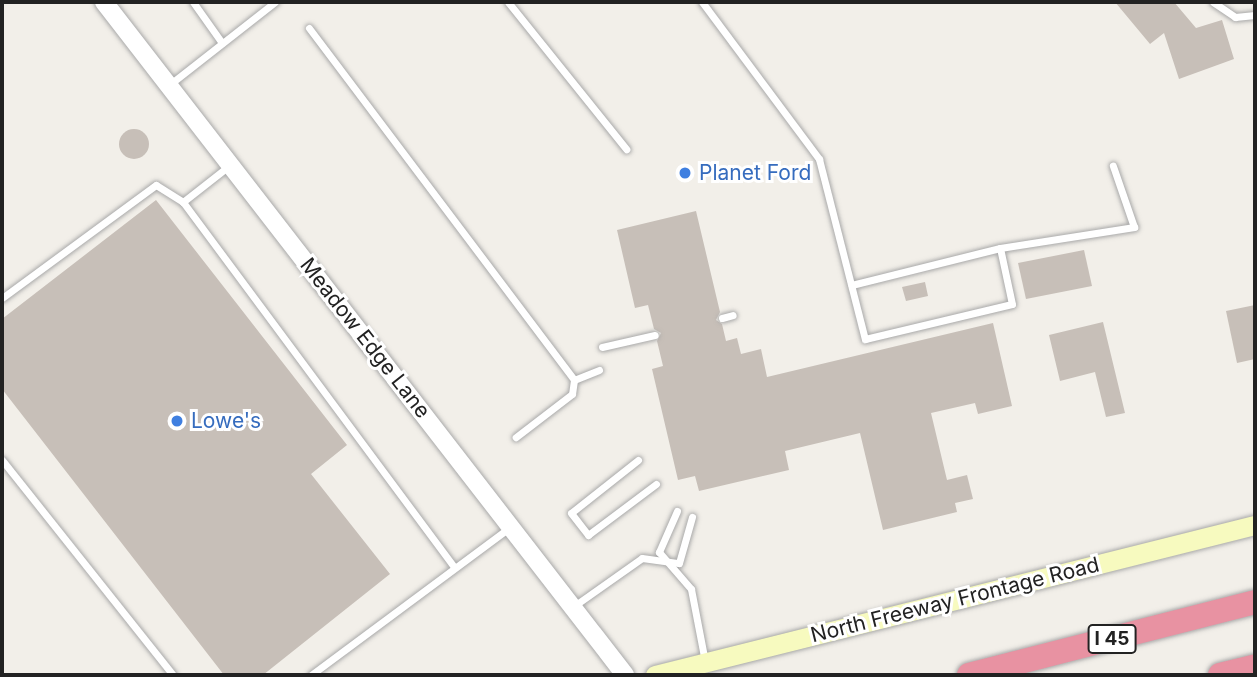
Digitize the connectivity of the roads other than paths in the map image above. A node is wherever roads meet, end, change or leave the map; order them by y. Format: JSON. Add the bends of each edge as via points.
{"nodes":[{"id":1,"x":104,"y":2,"type":"edge"},
{"id":2,"x":192,"y":2,"type":"edge"},
{"id":3,"x":275,"y":2,"type":"edge"},
{"id":4,"x":508,"y":2,"type":"edge"},
{"id":5,"x":702,"y":2,"type":"edge"},
{"id":6,"x":1213,"y":2,"type":"edge"},
{"id":7,"x":1255,"y":15,"type":"edge"},
{"id":8,"x":309,"y":28,"type":"dead end"},
{"id":9,"x":222,"y":43,"type":"junction"},
{"id":10,"x":169,"y":85,"type":"junction"},
{"id":11,"x":626,"y":149,"type":"dead end"},
{"id":12,"x":231,"y":164,"type":"junction"},
{"id":13,"x":1112,"y":166,"type":"dead end"},
{"id":14,"x":183,"y":202,"type":"junction"},
{"id":15,"x":1000,"y":248,"type":"junction"},
{"id":16,"x":852,"y":285,"type":"junction"},
{"id":17,"x":2,"y":298,"type":"edge"},
{"id":18,"x":733,"y":315,"type":"dead end"},
{"id":19,"x":722,"y":318,"type":"dead end"},
{"id":20,"x":655,"y":335,"type":"dead end"},
{"id":21,"x":601,"y":347,"type":"dead end"},
{"id":22,"x":599,"y":370,"type":"dead end"},
{"id":23,"x":575,"y":380,"type":"junction"},
{"id":24,"x":516,"y":437,"type":"dead end"},
{"id":25,"x":2,"y":460,"type":"edge"},
{"id":26,"x":638,"y":460,"type":"dead end"},
{"id":27,"x":656,"y":484,"type":"dead end"},
{"id":28,"x":677,"y":511,"type":"dead end"},
{"id":29,"x":692,"y":517,"type":"dead end"},
{"id":30,"x":1255,"y":525,"type":"edge"},
{"id":31,"x":511,"y":527,"type":"junction"},
{"id":32,"x":666,"y":562,"type":"junction"},
{"id":33,"x":454,"y":566,"type":"junction"},
{"id":34,"x":1255,"y":602,"type":"edge"},
{"id":35,"x":573,"y":606,"type":"junction"},
{"id":36,"x":705,"y":662,"type":"junction"},
{"id":37,"x":1255,"y":666,"type":"edge"},
{"id":38,"x":173,"y":675,"type":"edge"},
{"id":39,"x":311,"y":675,"type":"edge"},
{"id":40,"x":625,"y":675,"type":"edge"},
{"id":41,"x":655,"y":675,"type":"edge"},
{"id":42,"x":969,"y":675,"type":"edge"},
{"id":43,"x":1220,"y":675,"type":"edge"}],
"edges":[{"from":1,"to":10,"type":"street","name":"Meadow Edge Lane"},
{"from":2,"to":9,"type":"lane"},
{"from":3,"to":9,"type":"lane"},
{"from":4,"to":11,"type":"lane"},
{"from":5,"to":16,"type":"lane","via":[[819,159]]},
{"from":6,"to":7,"type":"lane","via":[[1236,17]]},
{"from":8,"to":23,"type":"lane"},
{"from":9,"to":10,"type":"lane"},
{"from":10,"to":12,"type":"street","name":"Meadow Edge Lane"},
{"from":12,"to":14,"type":"lane"},
{"from":12,"to":31,"type":"street","name":"Meadow Edge Lane"},
{"from":13,"to":15,"type":"lane","via":[[1134,227]]},
{"from":14,"to":17,"type":"lane","via":[[156,185]]},
{"from":14,"to":33,"type":"lane"},
{"from":15,"to":16,"type":"lane"},
{"from":15,"to":16,"type":"lane","via":[[1012,304],[865,339]]},
{"from":18,"to":19,"type":"lane"},
{"from":20,"to":21,"type":"lane"},
{"from":22,"to":23,"type":"lane"},
{"from":23,"to":24,"type":"lane","via":[[572,394]]},
{"from":25,"to":38,"type":"lane"},
{"from":26,"to":27,"type":"lane","via":[[571,513],[588,535]]},
{"from":28,"to":32,"type":"lane","via":[[659,552]]},
{"from":29,"to":32,"type":"lane","via":[[679,563]]},
{"from":30,"to":36,"type":"main road","name":"North Freeway Frontage Road"},
{"from":31,"to":33,"type":"lane"},
{"from":31,"to":35,"type":"street","name":"Meadow Edge Lane"},
{"from":32,"to":35,"type":"lane","via":[[642,558]]},
{"from":32,"to":36,"type":"lane","via":[[691,589]]},
{"from":33,"to":39,"type":"lane"},
{"from":34,"to":42,"type":"highway","number":"I 45"},
{"from":35,"to":40,"type":"street","name":"Meadow Edge Lane"},
{"from":36,"to":41,"type":"main road","name":"North Freeway Frontage Road"},
{"from":37,"to":43,"type":"highway"}]}
